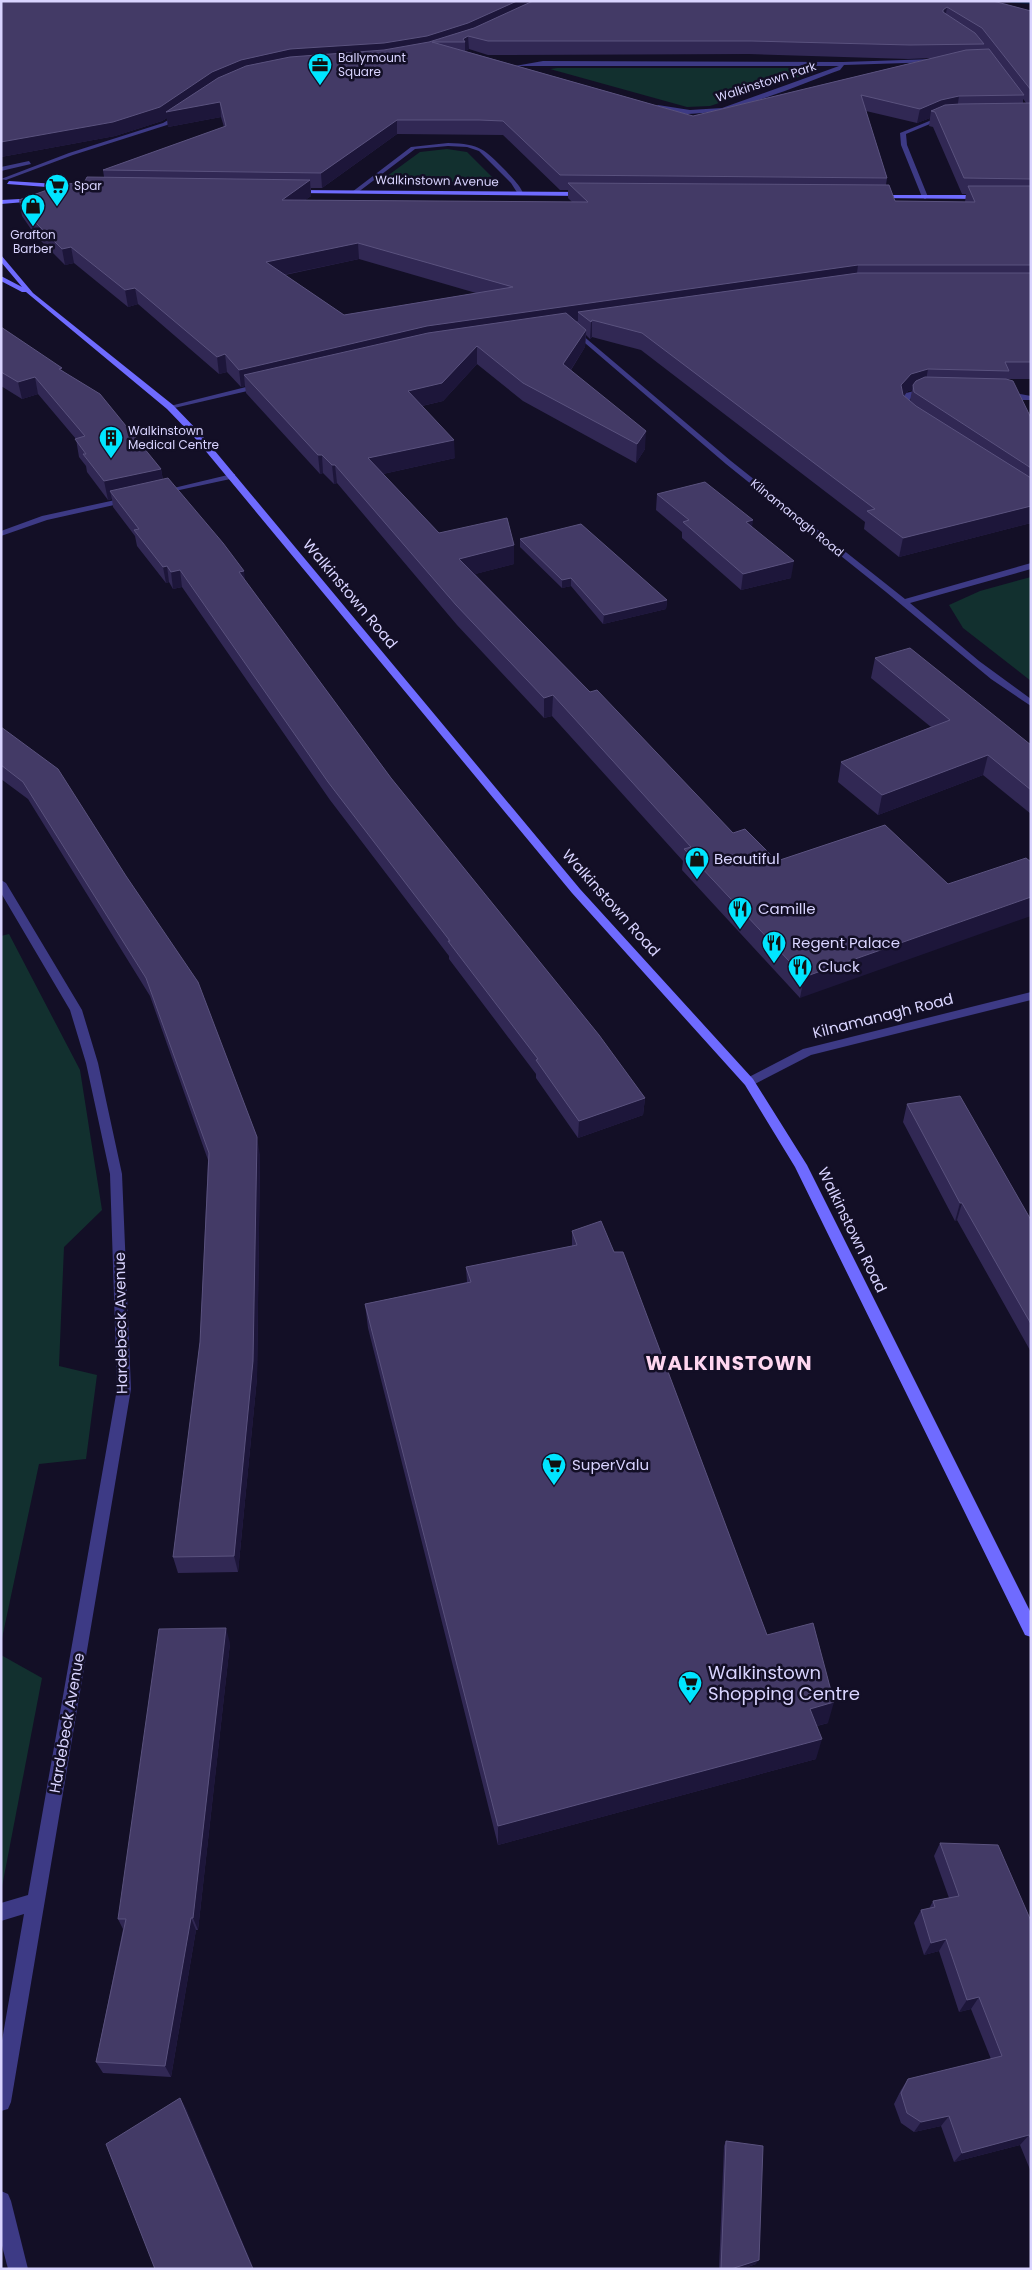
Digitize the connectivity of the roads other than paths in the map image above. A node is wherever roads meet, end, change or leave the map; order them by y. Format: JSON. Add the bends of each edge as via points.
{"nodes":[{"id":1,"x":939,"y":61,"type":"edge"},
{"id":2,"x":509,"y":64,"type":"edge"},
{"id":3,"x":843,"y":64,"type":"junction"},
{"id":4,"x":518,"y":66,"type":"junction"},
{"id":5,"x":534,"y":71,"type":"edge"},
{"id":6,"x":653,"y":105,"type":"edge"},
{"id":7,"x":184,"y":113,"type":"edge"},
{"id":8,"x":957,"y":114,"type":"edge"},
{"id":9,"x":70,"y":154,"type":"junction"},
{"id":10,"x":1,"y":169,"type":"edge"},
{"id":11,"x":7,"y":185,"type":"edge"},
{"id":12,"x":84,"y":187,"type":"edge"},
{"id":13,"x":286,"y":191,"type":"edge"},
{"id":14,"x":355,"y":192,"type":"junction"},
{"id":15,"x":520,"y":193,"type":"junction"},
{"id":16,"x":589,"y":194,"type":"edge"},
{"id":17,"x":866,"y":196,"type":"edge"},
{"id":18,"x":925,"y":197,"type":"junction"},
{"id":19,"x":42,"y":198,"type":"edge"},
{"id":20,"x":993,"y":198,"type":"edge"},
{"id":21,"x":1,"y":202,"type":"edge"},
{"id":22,"x":1,"y":257,"type":"edge"},
{"id":23,"x":1,"y":278,"type":"edge"},
{"id":24,"x":31,"y":294,"type":"junction"},
{"id":25,"x":578,"y":325,"type":"edge"},
{"id":26,"x":267,"y":384,"type":"edge"},
{"id":27,"x":937,"y":389,"type":"edge"},
{"id":28,"x":996,"y":392,"type":"edge"},
{"id":29,"x":1031,"y":398,"type":"edge"},
{"id":30,"x":170,"y":407,"type":"junction"},
{"id":31,"x":917,"y":420,"type":"edge"},
{"id":32,"x":232,"y":476,"type":"junction"},
{"id":33,"x":148,"y":495,"type":"edge"},
{"id":34,"x":138,"y":497,"type":"edge"},
{"id":35,"x":1,"y":534,"type":"edge"},
{"id":36,"x":1031,"y":566,"type":"edge"},
{"id":37,"x":904,"y":602,"type":"junction"},
{"id":38,"x":1031,"y":703,"type":"edge"},
{"id":39,"x":1,"y":883,"type":"edge"},
{"id":40,"x":1031,"y":996,"type":"edge"},
{"id":41,"x":749,"y":1082,"type":"junction"},
{"id":42,"x":1031,"y":1630,"type":"edge"},
{"id":43,"x":36,"y":1902,"type":"junction"},
{"id":44,"x":1,"y":1912,"type":"edge"},
{"id":45,"x":1,"y":2102,"type":"edge"},
{"id":46,"x":1,"y":2200,"type":"edge"},
{"id":47,"x":18,"y":2269,"type":"edge"}],
"edges":[{"from":1,"to":3,"type":"street","name":"Walkinstown Park"},
{"from":2,"to":4,"type":"street","name":"Walkinstown Park"},
{"from":3,"to":4,"type":"street","name":"Walkinstown Park","via":[[543,63]]},
{"from":3,"to":6,"type":"street","name":"Walkinstown Park","via":[[838,69],[723,109],[672,111]]},
{"from":4,"to":5,"type":"street","name":"Walkinstown Park"},
{"from":7,"to":9,"type":"street","via":[[165,124]]},
{"from":8,"to":18,"type":"street","via":[[903,133],[904,146]]},
{"from":9,"to":10,"type":"street"},
{"from":9,"to":11,"type":"street"},
{"from":11,"to":12,"type":"main road"},
{"from":11,"to":21,"type":"main road"},
{"from":13,"to":14,"type":"main road","name":"Walkinstown Avenue"},
{"from":14,"to":15,"type":"main road","name":"Walkinstown Avenue"},
{"from":14,"to":15,"type":"street","name":"Walkinstown Avenue","via":[[413,148],[440,145],[471,146],[482,150]]},
{"from":15,"to":16,"type":"main road","name":"Walkinstown Avenue"},
{"from":17,"to":18,"type":"main road"},
{"from":18,"to":20,"type":"main road"},
{"from":19,"to":21,"type":"main road"},
{"from":22,"to":24,"type":"main road","name":"Walkinstown Road"},
{"from":23,"to":24,"type":"main road","name":"Walkinstown Road"},
{"from":24,"to":30,"type":"main road","name":"Walkinstown Road"},
{"from":25,"to":37,"type":"street","name":"Kilnamanagh Road","via":[[565,327]]},
{"from":26,"to":30,"type":"street"},
{"from":27,"to":31,"type":"street","via":[[921,390],[909,395],[904,402],[906,411]]},
{"from":28,"to":29,"type":"street"},
{"from":30,"to":32,"type":"main road","name":"Walkinstown Road"},
{"from":32,"to":33,"type":"street"},
{"from":32,"to":41,"type":"main road","name":"Walkinstown Road","via":[[576,891]]},
{"from":34,"to":35,"type":"street","via":[[45,518]]},
{"from":36,"to":37,"type":"street"},
{"from":37,"to":38,"type":"street","name":"Kilnamanagh Road","via":[[1009,689]]},
{"from":39,"to":43,"type":"street","name":"Hardebeck Avenue","via":[[76,1010],[92,1063],[116,1174],[124,1388]]},
{"from":40,"to":41,"type":"street","name":"Kilnamanagh Road","via":[[807,1052]]},
{"from":41,"to":42,"type":"main road","name":"Walkinstown Road","via":[[801,1165]]},
{"from":43,"to":44,"type":"street"},
{"from":43,"to":45,"type":"street","name":"Hardebeck Avenue"},
{"from":46,"to":47,"type":"street"}]}
